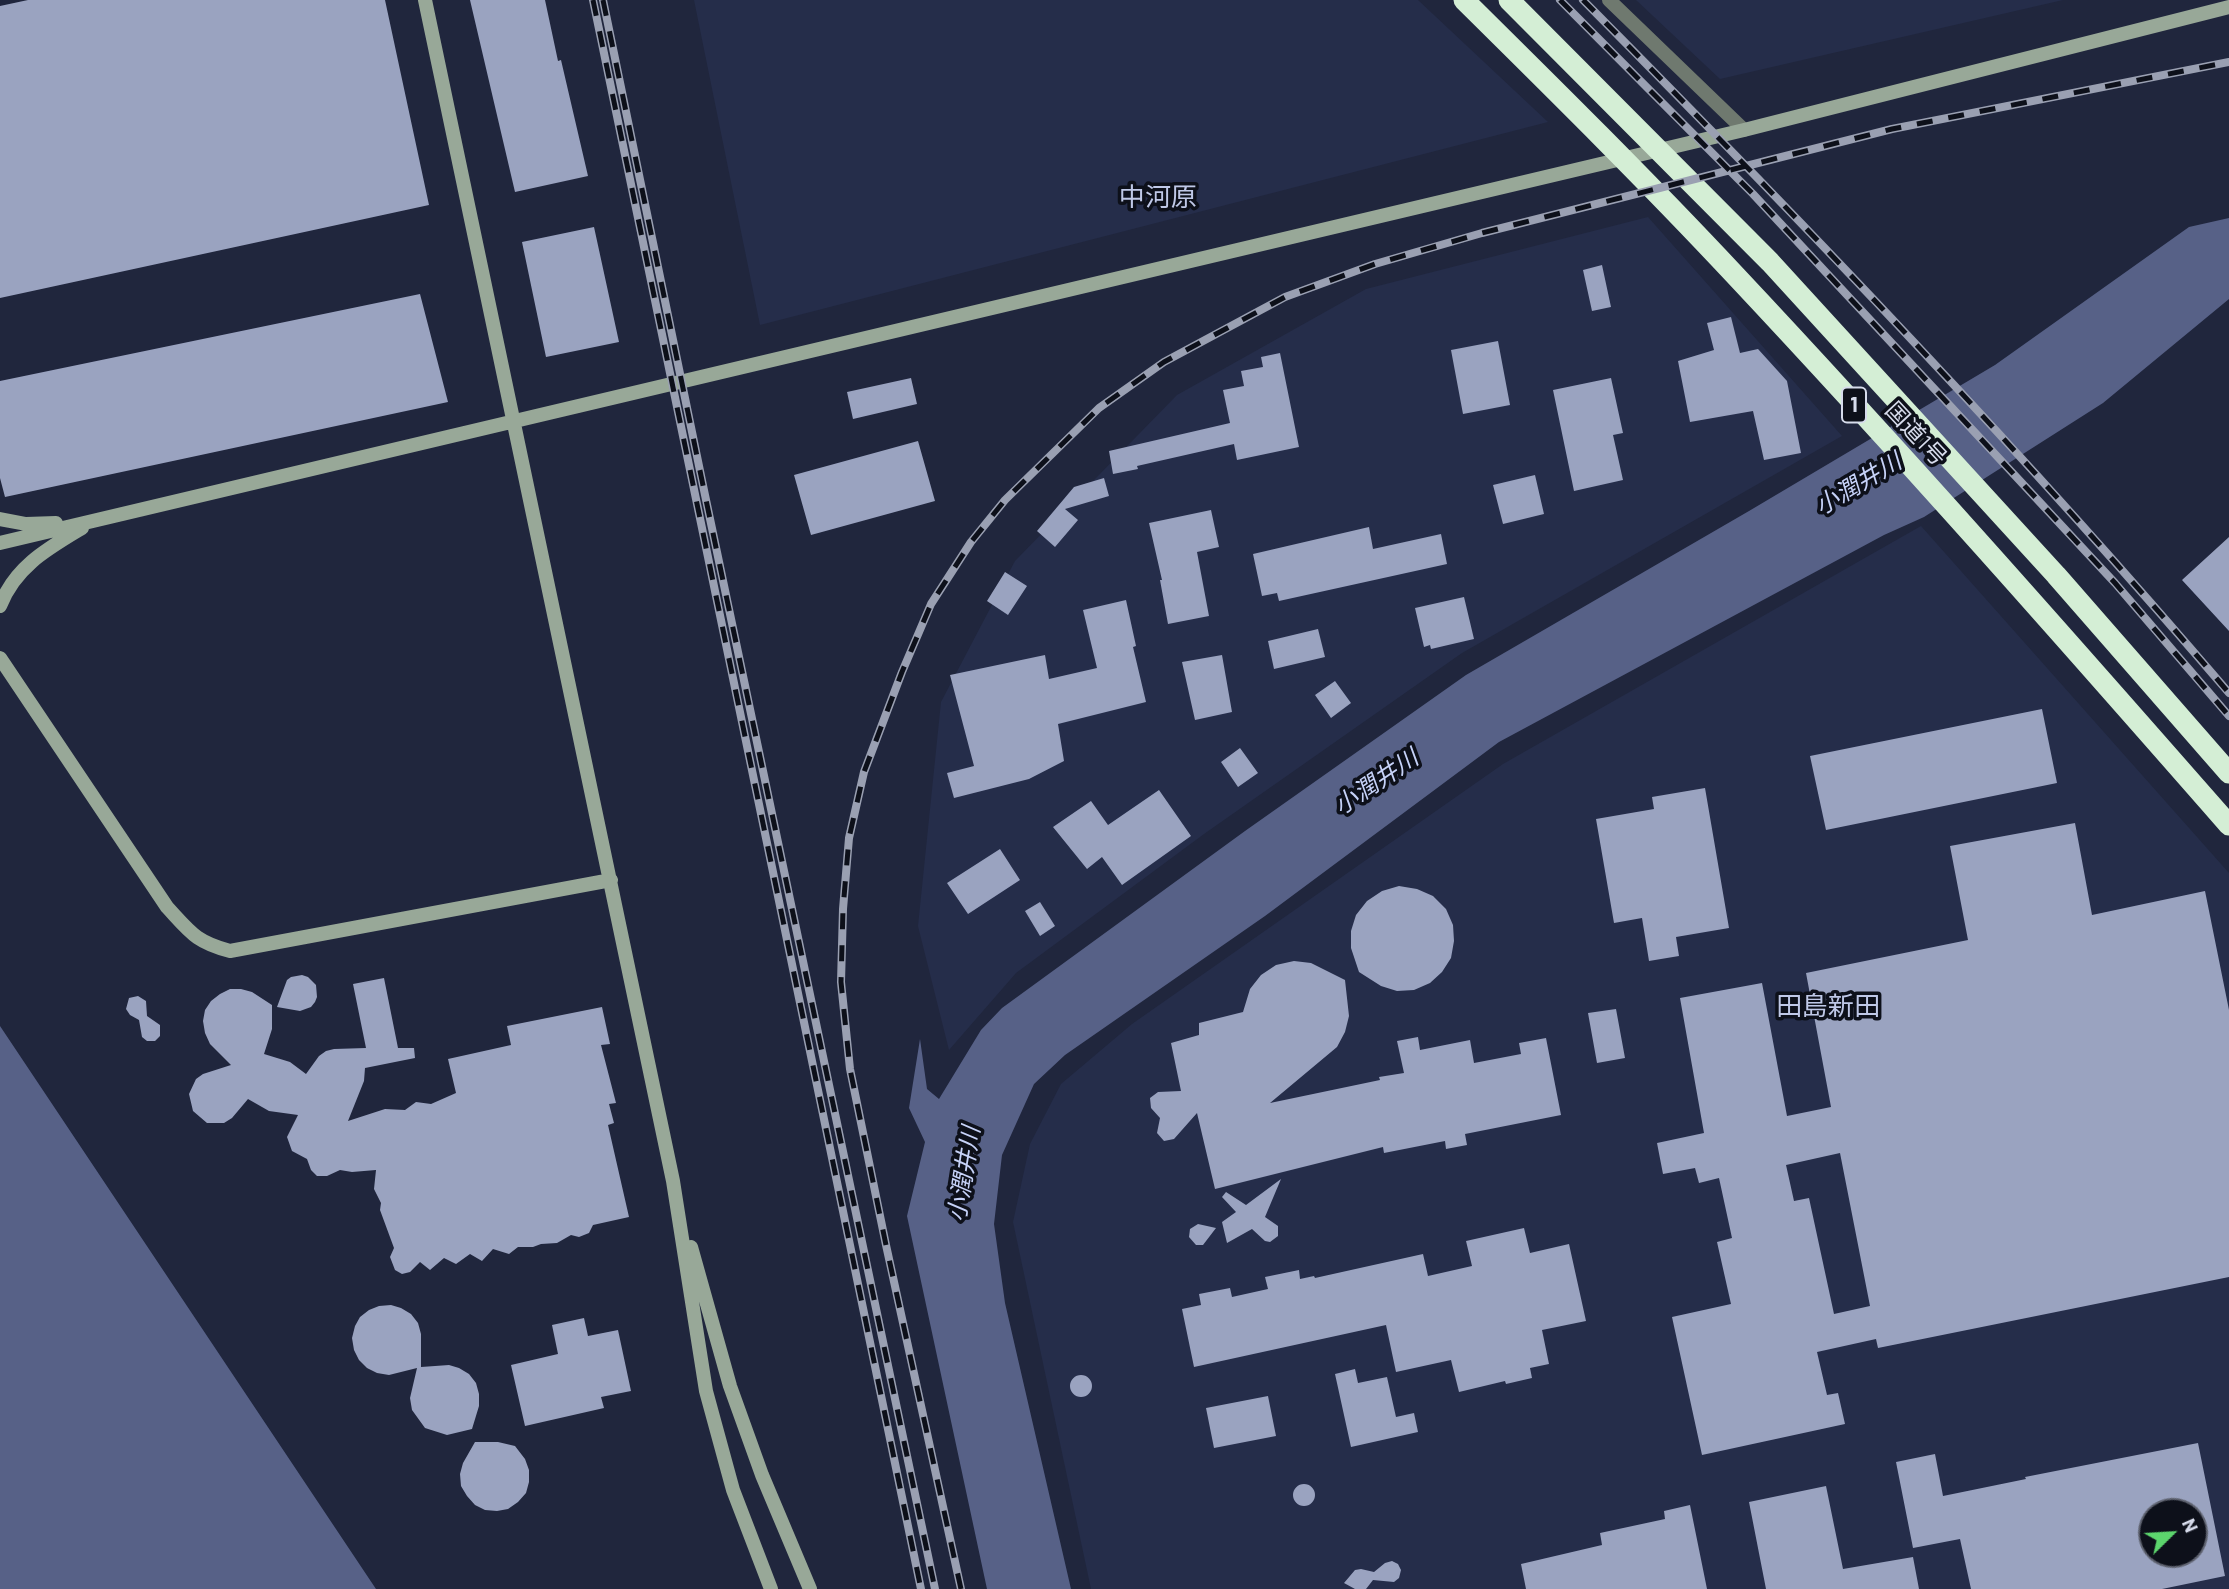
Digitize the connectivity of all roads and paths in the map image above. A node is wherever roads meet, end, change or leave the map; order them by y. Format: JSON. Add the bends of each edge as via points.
{"nodes":[{"id":1,"x":425,"y":0,"type":"edge"},
{"id":2,"x":1464,"y":0,"type":"edge"},
{"id":3,"x":1509,"y":0,"type":"edge"},
{"id":4,"x":1609,"y":0,"type":"edge"},
{"id":5,"x":2229,"y":7,"type":"edge"},
{"id":6,"x":1744,"y":130,"type":"junction"},
{"id":7,"x":0,"y":519,"type":"edge"},
{"id":8,"x":95,"y":520,"type":"junction"},
{"id":9,"x":0,"y":543,"type":"edge"},
{"id":10,"x":0,"y":606,"type":"edge"},
{"id":11,"x":0,"y":658,"type":"edge"},
{"id":12,"x":2229,"y":773,"type":"edge"},
{"id":13,"x":2229,"y":825,"type":"edge"},
{"id":14,"x":611,"y":880,"type":"junction"},
{"id":15,"x":673,"y":1181,"type":"junction"},
{"id":16,"x":771,"y":1589,"type":"edge"},
{"id":17,"x":810,"y":1589,"type":"edge"}],
"edges":[{"from":1,"to":14,"type":"street"},
{"from":2,"to":13,"type":"highway","name":"国道1号","number":"1","via":[[1733,272],[2018,584]]},
{"from":3,"to":12,"type":"highway","name":"国道1号","number":"1","via":[[1770,262],[2047,565]]},
{"from":4,"to":6,"type":"street"},
{"from":5,"to":6,"type":"street"},
{"from":6,"to":8,"type":"street"},
{"from":7,"to":8,"type":"street","via":[[26,524]]},
{"from":8,"to":9,"type":"street"},
{"from":8,"to":10,"type":"street","via":[[22,569]]},
{"from":11,"to":14,"type":"street","via":[[167,907],[206,945],[230,951]]},
{"from":14,"to":15,"type":"street"},
{"from":15,"to":16,"type":"street","via":[[706,1391],[733,1490]]},
{"from":15,"to":17,"type":"street","via":[[730,1386]]}]}
